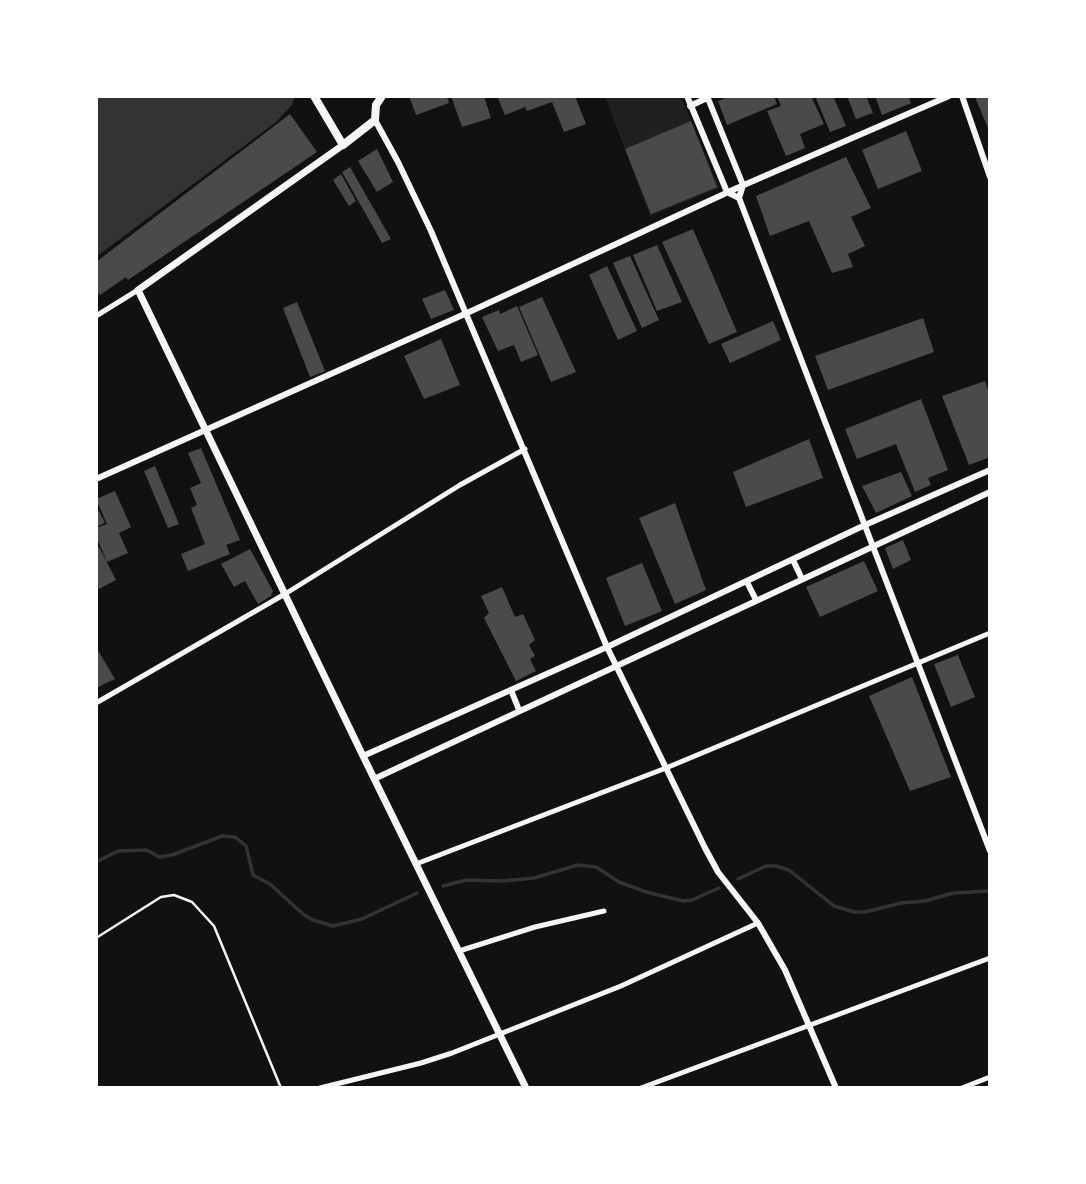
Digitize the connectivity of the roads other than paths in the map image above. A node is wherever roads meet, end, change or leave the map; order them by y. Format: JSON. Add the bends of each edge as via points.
{"nodes":[{"id":1,"x":314,"y":96,"type":"edge"},
{"id":2,"x":382,"y":96,"type":"edge"},
{"id":3,"x":687,"y":96,"type":"edge"},
{"id":4,"x":949,"y":96,"type":"edge"},
{"id":5,"x":962,"y":96,"type":"edge"},
{"id":6,"x":707,"y":97,"type":"edge"},
{"id":7,"x":691,"y":106,"type":"junction"},
{"id":8,"x":375,"y":120,"type":"junction"},
{"id":9,"x":343,"y":145,"type":"junction"},
{"id":10,"x":990,"y":177,"type":"edge"},
{"id":11,"x":743,"y":185,"type":"junction"},
{"id":12,"x":727,"y":192,"type":"junction"},
{"id":13,"x":739,"y":198,"type":"junction"},
{"id":14,"x":138,"y":290,"type":"junction"},
{"id":15,"x":467,"y":313,"type":"junction"},
{"id":16,"x":96,"y":316,"type":"edge"},
{"id":17,"x":207,"y":430,"type":"junction"},
{"id":18,"x":524,"y":449,"type":"junction"},
{"id":19,"x":990,"y":470,"type":"edge"},
{"id":20,"x":96,"y":480,"type":"edge"},
{"id":21,"x":990,"y":492,"type":"edge"},
{"id":22,"x":865,"y":525,"type":"junction"},
{"id":23,"x":872,"y":545,"type":"junction"},
{"id":24,"x":793,"y":560,"type":"junction"},
{"id":25,"x":802,"y":579,"type":"junction"},
{"id":26,"x":747,"y":582,"type":"junction"},
{"id":27,"x":285,"y":594,"type":"junction"},
{"id":28,"x":755,"y":600,"type":"junction"},
{"id":29,"x":990,"y":633,"type":"edge"},
{"id":30,"x":607,"y":647,"type":"junction"},
{"id":31,"x":918,"y":663,"type":"junction"},
{"id":32,"x":617,"y":666,"type":"junction"},
{"id":33,"x":511,"y":690,"type":"junction"},
{"id":34,"x":96,"y":703,"type":"edge"},
{"id":35,"x":519,"y":710,"type":"junction"},
{"id":36,"x":363,"y":756,"type":"junction"},
{"id":37,"x":666,"y":768,"type":"junction"},
{"id":38,"x":374,"y":779,"type":"junction"},
{"id":39,"x":990,"y":851,"type":"edge"},
{"id":40,"x":416,"y":864,"type":"junction"},
{"id":41,"x":604,"y":911,"type":"dead end"},
{"id":42,"x":758,"y":923,"type":"junction"},
{"id":43,"x":96,"y":937,"type":"edge"},
{"id":44,"x":459,"y":951,"type":"junction"},
{"id":45,"x":990,"y":958,"type":"edge"},
{"id":46,"x":809,"y":1025,"type":"junction"},
{"id":47,"x":499,"y":1033,"type":"junction"},
{"id":48,"x":990,"y":1077,"type":"edge"},
{"id":49,"x":281,"y":1088,"type":"edge"},
{"id":50,"x":320,"y":1088,"type":"edge"},
{"id":51,"x":526,"y":1088,"type":"edge"},
{"id":52,"x":641,"y":1088,"type":"edge"},
{"id":53,"x":836,"y":1088,"type":"edge"},
{"id":54,"x":962,"y":1088,"type":"edge"}],
"edges":[{"from":1,"to":9,"type":"main road"},
{"from":2,"to":8,"type":"main road"},
{"from":3,"to":7,"type":"street"},
{"from":4,"to":11,"type":"street"},
{"from":5,"to":10,"type":"street"},
{"from":6,"to":7,"type":"street"},
{"from":6,"to":11,"type":"street"},
{"from":7,"to":12,"type":"street"},
{"from":8,"to":9,"type":"main road"},
{"from":8,"to":15,"type":"street"},
{"from":9,"to":14,"type":"main road"},
{"from":11,"to":12,"type":"street"},
{"from":11,"to":13,"type":"street"},
{"from":12,"to":13,"type":"street"},
{"from":12,"to":15,"type":"street"},
{"from":13,"to":22,"type":"street"},
{"from":14,"to":16,"type":"street"},
{"from":14,"to":17,"type":"main road"},
{"from":15,"to":17,"type":"street"},
{"from":15,"to":18,"type":"street"},
{"from":17,"to":20,"type":"street"},
{"from":17,"to":27,"type":"main road"},
{"from":18,"to":27,"type":"street"},
{"from":18,"to":30,"type":"street"},
{"from":19,"to":22,"type":"street"},
{"from":21,"to":23,"type":"street"},
{"from":22,"to":23,"type":"street"},
{"from":22,"to":24,"type":"street"},
{"from":23,"to":25,"type":"street"},
{"from":23,"to":31,"type":"street"},
{"from":24,"to":25,"type":"street"},
{"from":24,"to":26,"type":"street"},
{"from":25,"to":28,"type":"street"},
{"from":26,"to":28,"type":"street"},
{"from":26,"to":30,"type":"street"},
{"from":27,"to":34,"type":"street"},
{"from":27,"to":36,"type":"main road"},
{"from":28,"to":32,"type":"street"},
{"from":29,"to":31,"type":"street"},
{"from":30,"to":32,"type":"street"},
{"from":30,"to":33,"type":"street"},
{"from":31,"to":37,"type":"street"},
{"from":31,"to":39,"type":"street"},
{"from":32,"to":35,"type":"street"},
{"from":32,"to":37,"type":"street"},
{"from":33,"to":35,"type":"street"},
{"from":33,"to":36,"type":"street"},
{"from":35,"to":38,"type":"street"},
{"from":36,"to":38,"type":"main road"},
{"from":37,"to":40,"type":"street"},
{"from":37,"to":42,"type":"street","via":[[718,872]]},
{"from":38,"to":40,"type":"main road"},
{"from":40,"to":44,"type":"main road"},
{"from":41,"to":44,"type":"street"},
{"from":42,"to":46,"type":"street"},
{"from":42,"to":47,"type":"street","via":[[621,986]]},
{"from":43,"to":49,"type":"lane","via":[[161,897],[174,895],[191,902],[214,926]]},
{"from":44,"to":47,"type":"main road"},
{"from":45,"to":46,"type":"street"},
{"from":46,"to":52,"type":"street"},
{"from":46,"to":53,"type":"street"},
{"from":47,"to":50,"type":"street","via":[[421,1063]]},
{"from":47,"to":51,"type":"main road"},
{"from":48,"to":54,"type":"street"}]}
